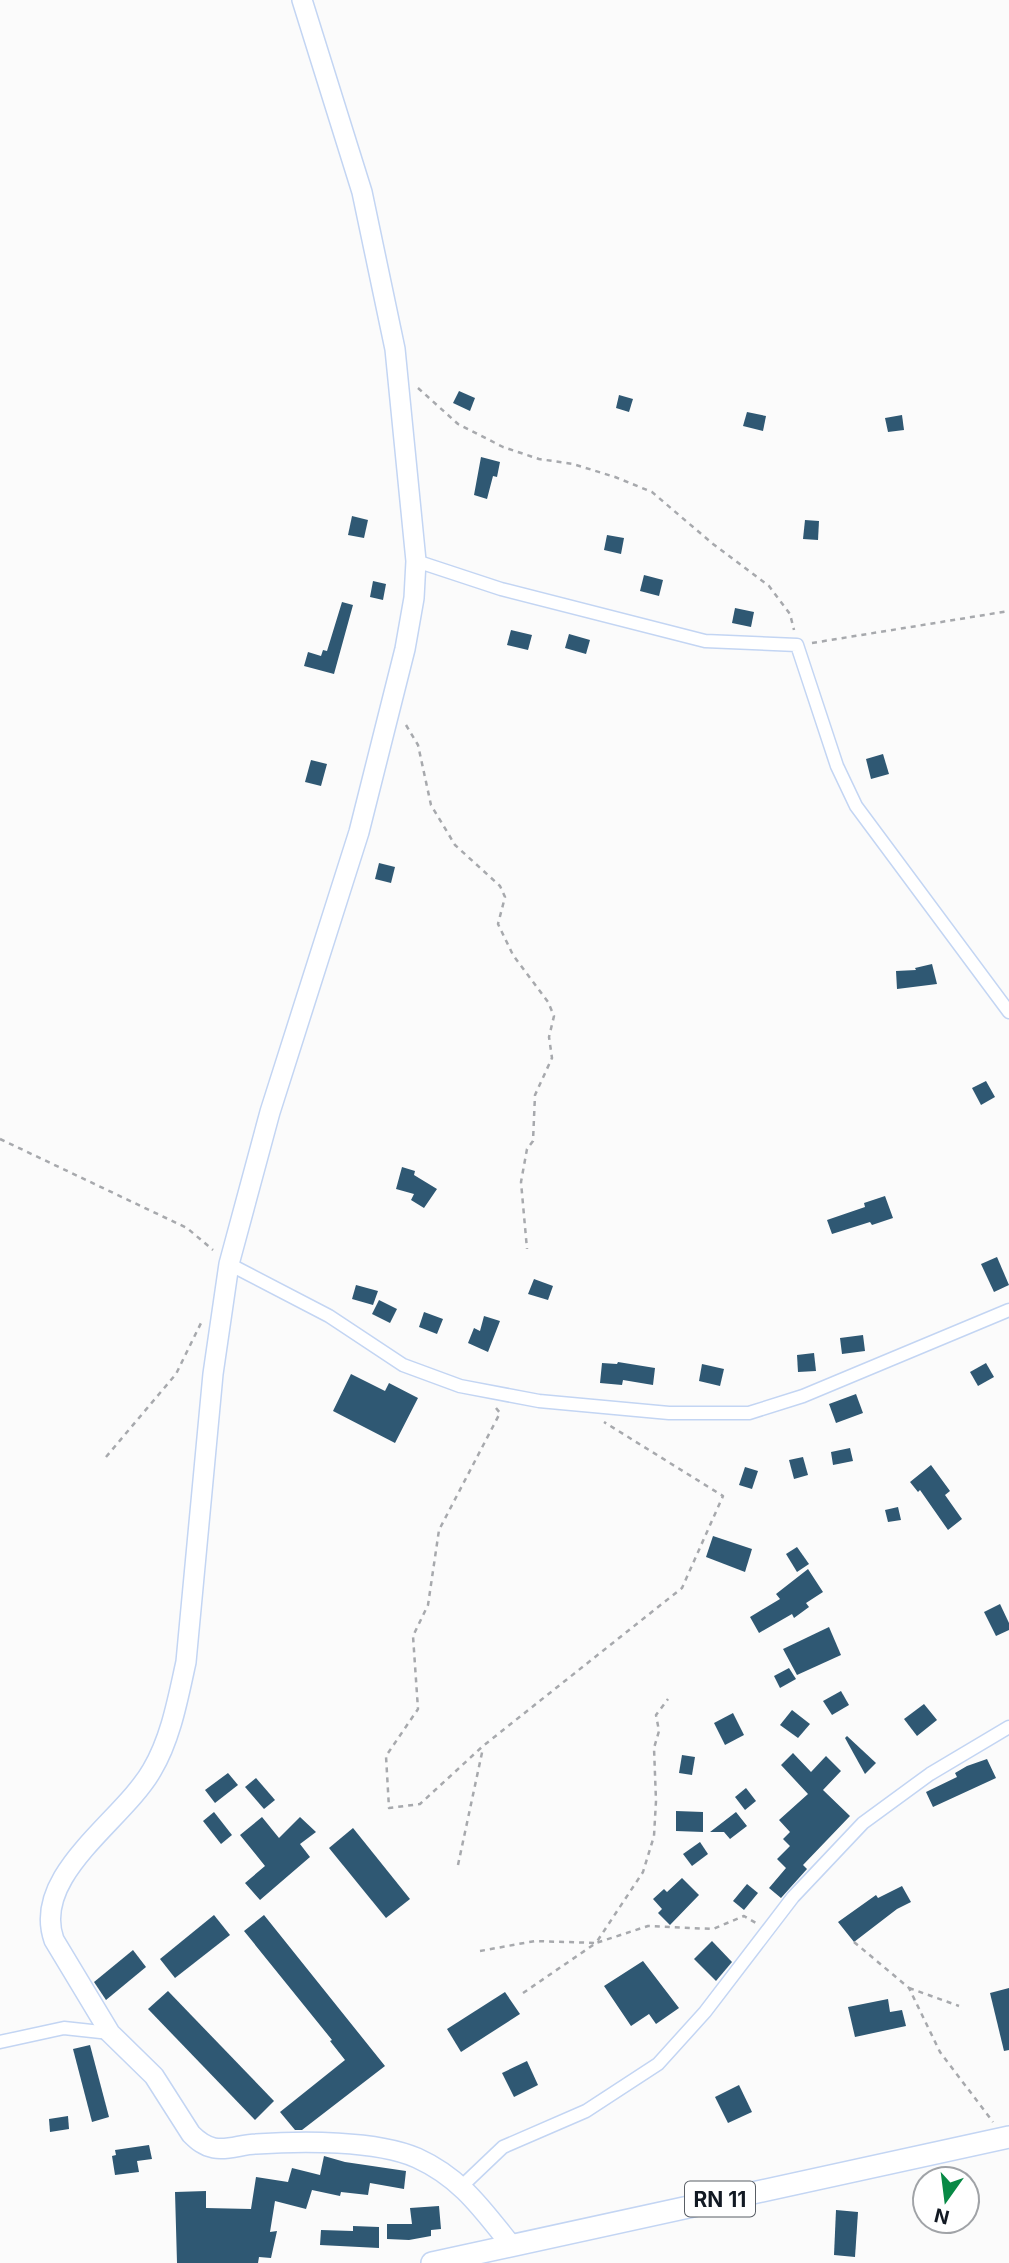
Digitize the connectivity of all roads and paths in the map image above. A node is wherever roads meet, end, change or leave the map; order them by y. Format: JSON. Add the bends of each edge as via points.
{"nodes":[{"id":1,"x":302,"y":0,"type":"edge"},
{"id":2,"x":398,"y":375,"type":"junction"},
{"id":3,"x":416,"y":561,"type":"junction"},
{"id":4,"x":1009,"y":611,"type":"edge"},
{"id":5,"x":797,"y":645,"type":"junction"},
{"id":6,"x":392,"y":701,"type":"junction"},
{"id":7,"x":1009,"y":1012,"type":"edge"},
{"id":8,"x":0,"y":1139,"type":"edge"},
{"id":9,"x":527,"y":1249,"type":"dead end"},
{"id":10,"x":229,"y":1264,"type":"junction"},
{"id":11,"x":1009,"y":1310,"type":"edge"},
{"id":12,"x":206,"y":1313,"type":"dead end"},
{"id":13,"x":480,"y":1390,"type":"junction"},
{"id":14,"x":575,"y":1404,"type":"junction"},
{"id":15,"x":106,"y":1457,"type":"dead end"},
{"id":16,"x":668,"y":1699,"type":"dead end"},
{"id":17,"x":1009,"y":1727,"type":"edge"},
{"id":18,"x":483,"y":1746,"type":"junction"},
{"id":19,"x":458,"y":1865,"type":"dead end"},
{"id":20,"x":767,"y":1931,"type":"junction"},
{"id":21,"x":854,"y":1942,"type":"dead end"},
{"id":22,"x":596,"y":1943,"type":"junction"},
{"id":23,"x":480,"y":1951,"type":"dead end"},
{"id":24,"x":909,"y":1988,"type":"junction"},
{"id":25,"x":523,"y":1993,"type":"dead end"},
{"id":26,"x":959,"y":2006,"type":"dead end"},
{"id":27,"x":110,"y":2033,"type":"junction"},
{"id":28,"x":0,"y":2042,"type":"edge"},
{"id":29,"x":1007,"y":2138,"type":"edge"},
{"id":30,"x":462,"y":2186,"type":"junction"},
{"id":31,"x":511,"y":2245,"type":"junction"},
{"id":32,"x":432,"y":2263,"type":"edge"}],
"edges":[{"from":1,"to":2,"type":"street","via":[[362,192]]},
{"from":2,"to":3,"type":"street"},
{"from":2,"to":5,"type":"path","via":[[458,424],[503,447],[573,464],[652,492],[769,586],[790,614]]},
{"from":3,"to":5,"type":"street","via":[[501,589],[705,640]]},
{"from":3,"to":6,"type":"street","via":[[414,598]]},
{"from":4,"to":5,"type":"path"},
{"from":5,"to":7,"type":"street","via":[[837,766],[856,806]]},
{"from":6,"to":9,"type":"path","via":[[418,745],[430,805],[455,845],[500,886],[505,897],[498,924],[554,1016],[549,1037],[552,1058],[536,1095],[533,1141],[527,1149],[521,1182]]},
{"from":6,"to":10,"type":"street","via":[[359,832],[270,1112]]},
{"from":8,"to":10,"type":"path","via":[[187,1228]]},
{"from":10,"to":13,"type":"street","via":[[330,1316],[403,1365]]},
{"from":10,"to":27,"type":"street","via":[[213,1374],[186,1662],[172,1720],[152,1770],[75,1860],[58,1885],[50,1912],[54,1940]]},
{"from":11,"to":14,"type":"street","via":[[803,1396],[749,1413],[669,1413]]},
{"from":12,"to":15,"type":"path","via":[[176,1374]]},
{"from":13,"to":14,"type":"street"},
{"from":13,"to":18,"type":"path","via":[[500,1413],[439,1530],[429,1605],[413,1636],[418,1709],[386,1756],[389,1808],[421,1804]]},
{"from":14,"to":18,"type":"path","via":[[723,1496],[682,1588]]},
{"from":16,"to":22,"type":"path","via":[[656,1715],[654,1836],[643,1872]]},
{"from":17,"to":20,"type":"street","via":[[930,1774],[863,1823]]},
{"from":18,"to":19,"type":"path"},
{"from":20,"to":22,"type":"path","via":[[744,1916],[712,1929],[648,1926]]},
{"from":20,"to":30,"type":"street","via":[[658,2064],[586,2111],[503,2147]]},
{"from":21,"to":24,"type":"path"},
{"from":22,"to":23,"type":"path","via":[[535,1941]]},
{"from":22,"to":25,"type":"path"},
{"from":24,"to":26,"type":"path"},
{"from":24,"to":29,"type":"path","via":[[940,2052]]},
{"from":27,"to":28,"type":"street","via":[[64,2028]]},
{"from":27,"to":30,"type":"street","via":[[155,2076],[191,2134],[205,2146],[223,2149],[289,2142],[376,2147],[414,2157]]},
{"from":29,"to":31,"type":"main road","number":"RN 11"},
{"from":30,"to":31,"type":"street"},
{"from":31,"to":32,"type":"main road","number":"RN 11"}]}
